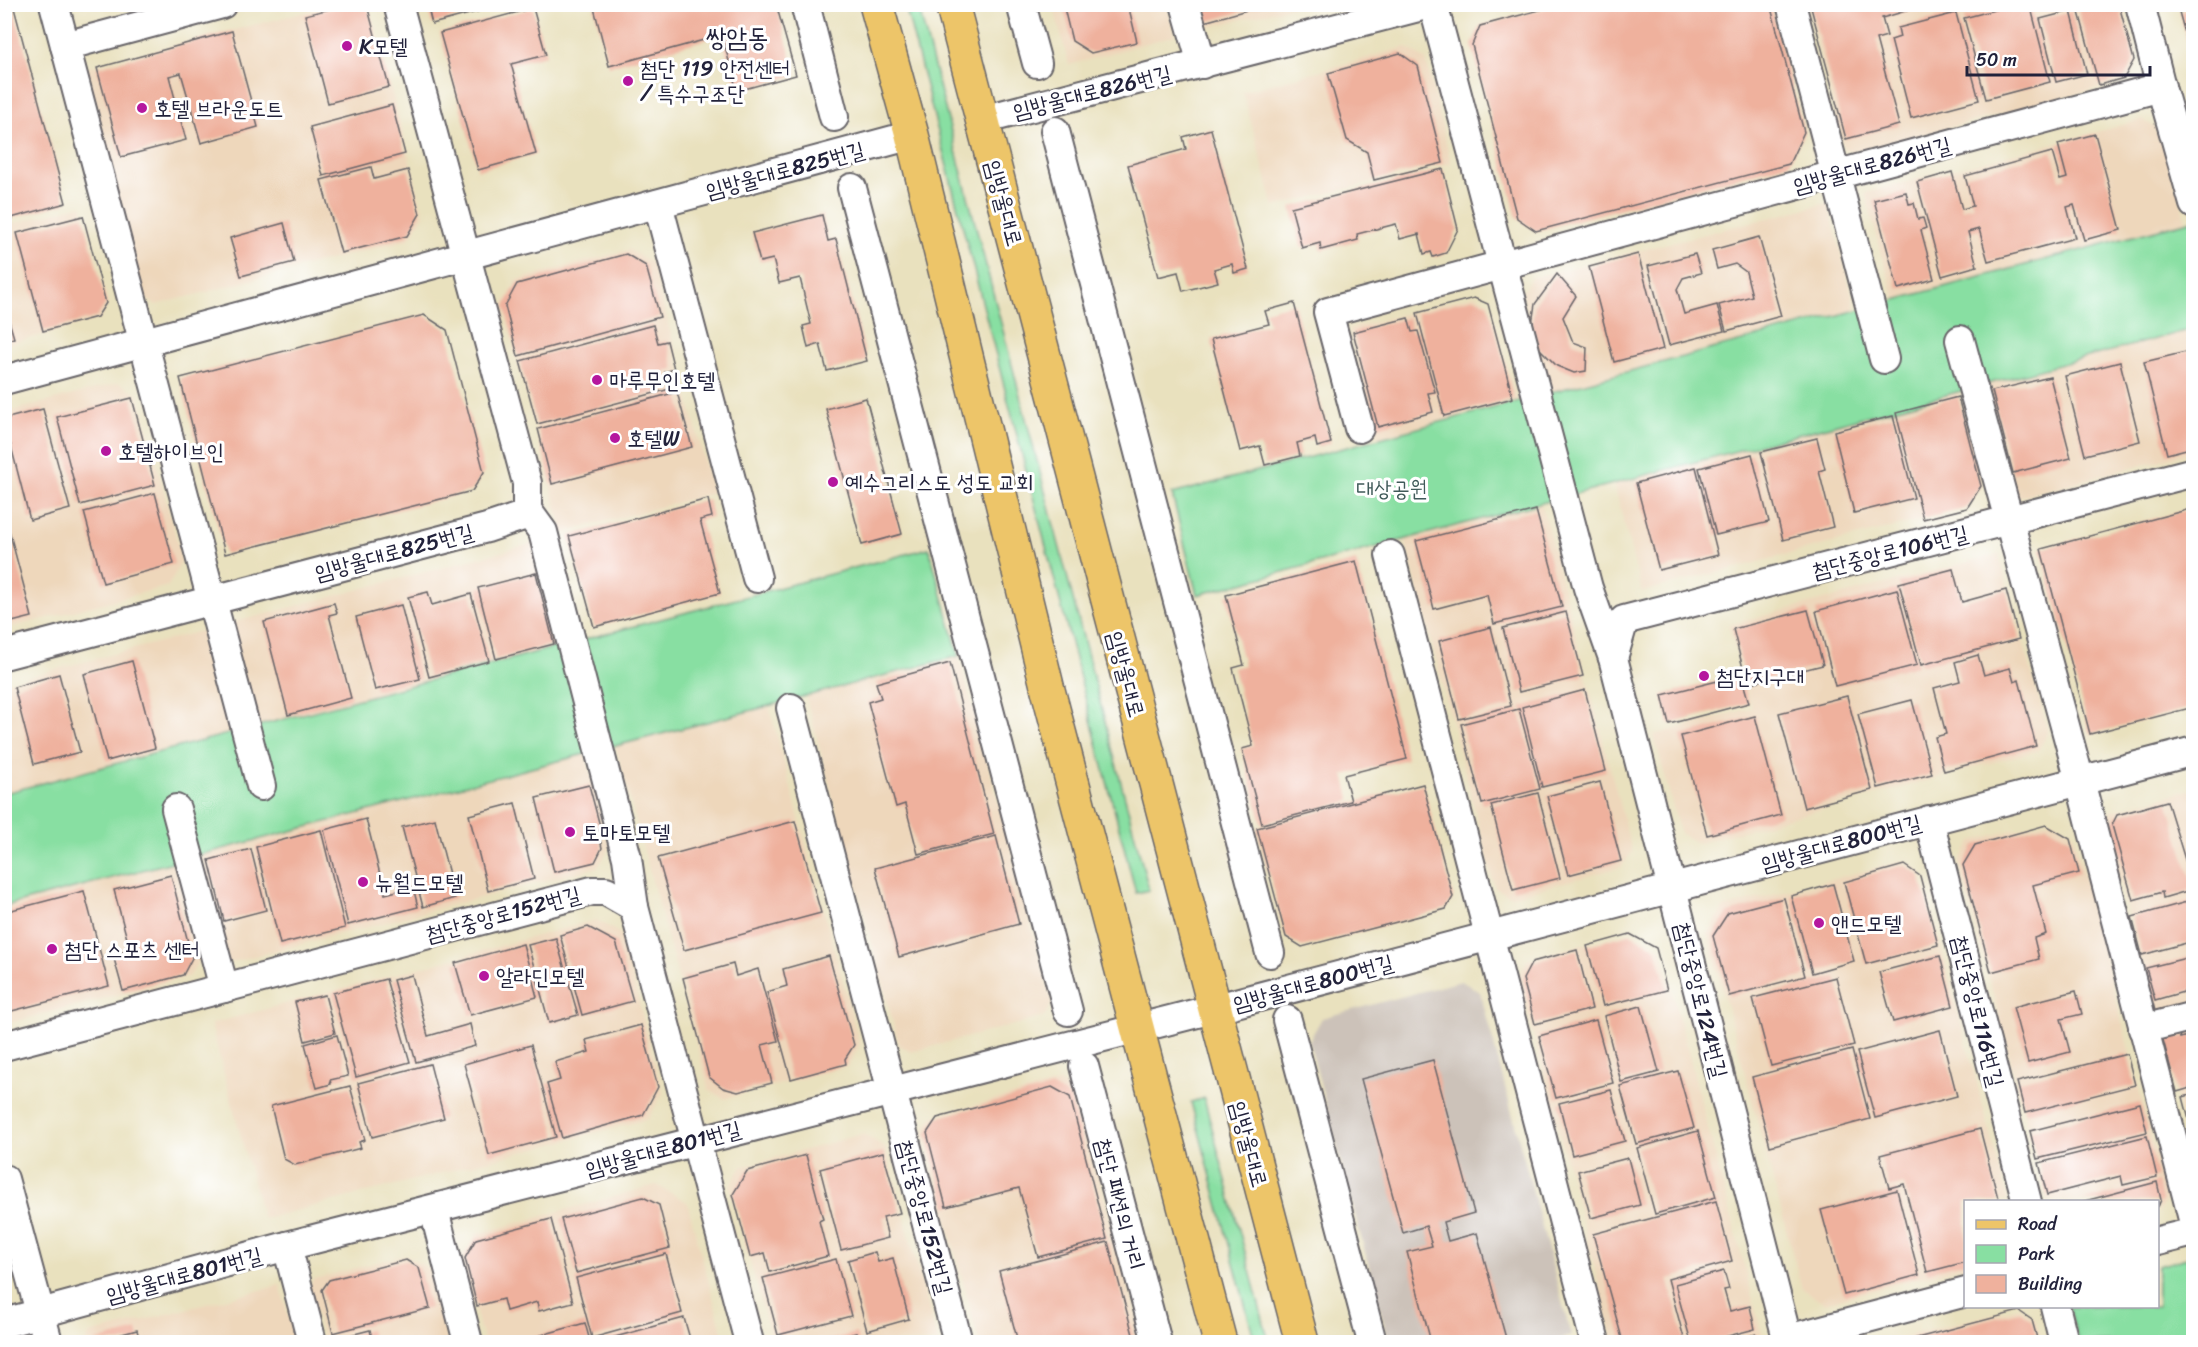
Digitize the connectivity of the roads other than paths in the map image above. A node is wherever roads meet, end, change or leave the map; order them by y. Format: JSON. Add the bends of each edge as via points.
{"nodes":[{"id":1,"x":54,"y":4,"type":"edge"},
{"id":2,"x":222,"y":4,"type":"edge"},
{"id":3,"x":398,"y":4,"type":"edge"},
{"id":4,"x":805,"y":4,"type":"edge"},
{"id":5,"x":876,"y":4,"type":"edge"},
{"id":6,"x":952,"y":4,"type":"edge"},
{"id":7,"x":1021,"y":4,"type":"edge"},
{"id":8,"x":1185,"y":4,"type":"edge"},
{"id":9,"x":1432,"y":4,"type":"edge"},
{"id":10,"x":1791,"y":4,"type":"edge"},
{"id":11,"x":2140,"y":4,"type":"edge"},
{"id":12,"x":1385,"y":11,"type":"edge"},
{"id":13,"x":65,"y":46,"type":"junction"},
{"id":14,"x":1037,"y":63,"type":"dead end"},
{"id":15,"x":1202,"y":64,"type":"junction"},
{"id":16,"x":2161,"y":87,"type":"junction"},
{"id":17,"x":834,"y":117,"type":"dead end"},
{"id":18,"x":982,"y":120,"type":"junction"},
{"id":19,"x":1054,"y":131,"type":"dead end"},
{"id":20,"x":912,"y":135,"type":"junction"},
{"id":21,"x":1836,"y":174,"type":"junction"},
{"id":22,"x":852,"y":188,"type":"dead end"},
{"id":23,"x":658,"y":204,"type":"junction"},
{"id":24,"x":2193,"y":204,"type":"edge"},
{"id":25,"x":465,"y":257,"type":"junction"},
{"id":26,"x":1501,"y":265,"type":"junction"},
{"id":27,"x":1960,"y":340,"type":"dead end"},
{"id":28,"x":143,"y":342,"type":"junction"},
{"id":29,"x":1884,"y":359,"type":"dead end"},
{"id":30,"x":4,"y":380,"type":"edge"},
{"id":31,"x":1359,"y":428,"type":"dead end"},
{"id":32,"x":2193,"y":472,"type":"edge"},
{"id":33,"x":527,"y":510,"type":"junction"},
{"id":34,"x":2009,"y":521,"type":"junction"},
{"id":35,"x":1390,"y":555,"type":"dead end"},
{"id":36,"x":757,"y":578,"type":"dead end"},
{"id":37,"x":212,"y":600,"type":"junction"},
{"id":38,"x":4,"y":655,"type":"edge"},
{"id":39,"x":1613,"y":658,"type":"junction"},
{"id":40,"x":791,"y":708,"type":"dead end"},
{"id":41,"x":2193,"y":751,"type":"edge"},
{"id":42,"x":2080,"y":781,"type":"junction"},
{"id":43,"x":261,"y":786,"type":"dead end"},
{"id":44,"x":176,"y":809,"type":"dead end"},
{"id":45,"x":1929,"y":820,"type":"junction"},
{"id":46,"x":1672,"y":888,"type":"junction"},
{"id":47,"x":634,"y":907,"type":"junction"},
{"id":48,"x":1489,"y":936,"type":"junction"},
{"id":49,"x":1270,"y":953,"type":"dead end"},
{"id":50,"x":224,"y":988,"type":"junction"},
{"id":51,"x":1214,"y":1010,"type":"junction"},
{"id":52,"x":1068,"y":1011,"type":"dead end"},
{"id":53,"x":2193,"y":1016,"type":"edge"},
{"id":54,"x":1287,"y":1020,"type":"dead end"},
{"id":55,"x":1136,"y":1029,"type":"junction"},
{"id":56,"x":2143,"y":1029,"type":"junction"},
{"id":57,"x":4,"y":1046,"type":"edge"},
{"id":58,"x":1084,"y":1066,"type":"dead end"},
{"id":59,"x":892,"y":1091,"type":"junction"},
{"id":60,"x":698,"y":1140,"type":"junction"},
{"id":61,"x":4,"y":1179,"type":"edge"},
{"id":62,"x":2026,"y":1200,"type":"edge"},
{"id":63,"x":434,"y":1210,"type":"junction"},
{"id":64,"x":2193,"y":1222,"type":"edge"},
{"id":65,"x":2193,"y":1232,"type":"edge"},
{"id":66,"x":2159,"y":1240,"type":"edge"},
{"id":67,"x":287,"y":1246,"type":"junction"},
{"id":68,"x":1964,"y":1292,"type":"edge"},
{"id":69,"x":2056,"y":1308,"type":"edge"},
{"id":70,"x":41,"y":1314,"type":"junction"},
{"id":71,"x":4,"y":1323,"type":"edge"},
{"id":72,"x":1788,"y":1341,"type":"edge"},
{"id":73,"x":48,"y":1342,"type":"edge"},
{"id":74,"x":312,"y":1342,"type":"edge"},
{"id":75,"x":468,"y":1342,"type":"edge"},
{"id":76,"x":749,"y":1342,"type":"edge"},
{"id":77,"x":958,"y":1342,"type":"edge"},
{"id":78,"x":1157,"y":1342,"type":"edge"},
{"id":79,"x":1220,"y":1342,"type":"edge"},
{"id":80,"x":1302,"y":1342,"type":"edge"},
{"id":81,"x":1371,"y":1342,"type":"edge"},
{"id":82,"x":1595,"y":1342,"type":"edge"},
{"id":83,"x":2064,"y":1342,"type":"edge"}],
"edges":[{"from":1,"to":13,"type":"street"},
{"from":2,"to":13,"type":"street"},
{"from":3,"to":25,"type":"street"},
{"from":4,"to":17,"type":"street"},
{"from":5,"to":20,"type":"main road"},
{"from":6,"to":18,"type":"main road","name":"임방울대로"},
{"from":7,"to":14,"type":"street"},
{"from":8,"to":15,"type":"street","name":"임방울대로826번길"},
{"from":9,"to":12,"type":"street","name":"임방울대로826번길"},
{"from":9,"to":26,"type":"street","name":"임방울대로826번길"},
{"from":10,"to":21,"type":"street"},
{"from":11,"to":16,"type":"street"},
{"from":12,"to":15,"type":"street","name":"임방울대로826번길"},
{"from":13,"to":28,"type":"street"},
{"from":15,"to":18,"type":"street","name":"임방울대로826번길"},
{"from":16,"to":21,"type":"street","name":"임방울대로826번길"},
{"from":16,"to":24,"type":"street"},
{"from":18,"to":51,"type":"main road","name":"임방울대로"},
{"from":19,"to":49,"type":"street"},
{"from":20,"to":23,"type":"street","name":"임방울대로825번길"},
{"from":20,"to":55,"type":"main road"},
{"from":21,"to":26,"type":"street","name":"임방울대로826번길"},
{"from":21,"to":29,"type":"street"},
{"from":22,"to":52,"type":"street"},
{"from":23,"to":25,"type":"street","name":"임방울대로825번길"},
{"from":23,"to":36,"type":"street"},
{"from":25,"to":28,"type":"street","name":"임방울대로825번길"},
{"from":25,"to":33,"type":"street","via":[[527,483]]},
{"from":26,"to":31,"type":"street","name":"임방울대로826번길","via":[[1328,312]]},
{"from":26,"to":39,"type":"street","name":"첨단중앙로124번길","via":[[1588,588]]},
{"from":27,"to":34,"type":"street"},
{"from":28,"to":30,"type":"street","name":"임방울대로825번길"},
{"from":28,"to":37,"type":"street"},
{"from":32,"to":34,"type":"street","name":"첨단중앙로106번길"},
{"from":33,"to":37,"type":"street","name":"임방울대로825번길","via":[[520,517],[498,525]]},
{"from":33,"to":47,"type":"street","via":[[543,532],[627,858]]},
{"from":34,"to":39,"type":"street","name":"첨단중앙로106번길","via":[[1624,620]]},
{"from":34,"to":42,"type":"street"},
{"from":35,"to":48,"type":"street"},
{"from":37,"to":38,"type":"street","name":"임방울대로825번길"},
{"from":37,"to":43,"type":"street"},
{"from":39,"to":46,"type":"street","name":"첨단중앙로124번길"},
{"from":40,"to":59,"type":"street"},
{"from":41,"to":42,"type":"street","name":"임방울대로800번길"},
{"from":42,"to":45,"type":"street","name":"임방울대로800번길"},
{"from":42,"to":56,"type":"street"},
{"from":44,"to":50,"type":"street"},
{"from":45,"to":46,"type":"street","name":"임방울대로800번길"},
{"from":45,"to":62,"type":"street","name":"첨단중앙로116번길"},
{"from":46,"to":48,"type":"street","name":"임방울대로800번길"},
{"from":46,"to":72,"type":"street","name":"첨단중앙로124번길"},
{"from":47,"to":50,"type":"street","name":"첨단중앙로152번길","via":[[606,891],[592,891]]},
{"from":47,"to":60,"type":"street"},
{"from":48,"to":51,"type":"street","name":"임방울대로800번길"},
{"from":48,"to":82,"type":"street"},
{"from":50,"to":57,"type":"street","name":"첨단중앙로152번길"},
{"from":51,"to":55,"type":"street","name":"임방울대로800번길"},
{"from":51,"to":80,"type":"main road","name":"임방울대로"},
{"from":53,"to":56,"type":"street"},
{"from":54,"to":81,"type":"street"},
{"from":55,"to":59,"type":"street","name":"임방울대로801번길"},
{"from":55,"to":79,"type":"main road"},
{"from":56,"to":64,"type":"street"},
{"from":58,"to":78,"type":"street","name":"첨단 패션의 거리"},
{"from":59,"to":60,"type":"street","name":"임방울대로801번길"},
{"from":59,"to":77,"type":"street","name":"첨단중앙로152번길"},
{"from":60,"to":63,"type":"street","name":"임방울대로801번길"},
{"from":60,"to":76,"type":"street"},
{"from":61,"to":70,"type":"street"},
{"from":63,"to":67,"type":"street","name":"임방울대로801번길"},
{"from":63,"to":75,"type":"street"},
{"from":65,"to":66,"type":"street"},
{"from":67,"to":70,"type":"street","name":"임방울대로801번길"},
{"from":67,"to":74,"type":"street"},
{"from":68,"to":72,"type":"street"},
{"from":69,"to":83,"type":"street"},
{"from":70,"to":71,"type":"street","name":"임방울대로801번길"},
{"from":70,"to":73,"type":"street"}]}
